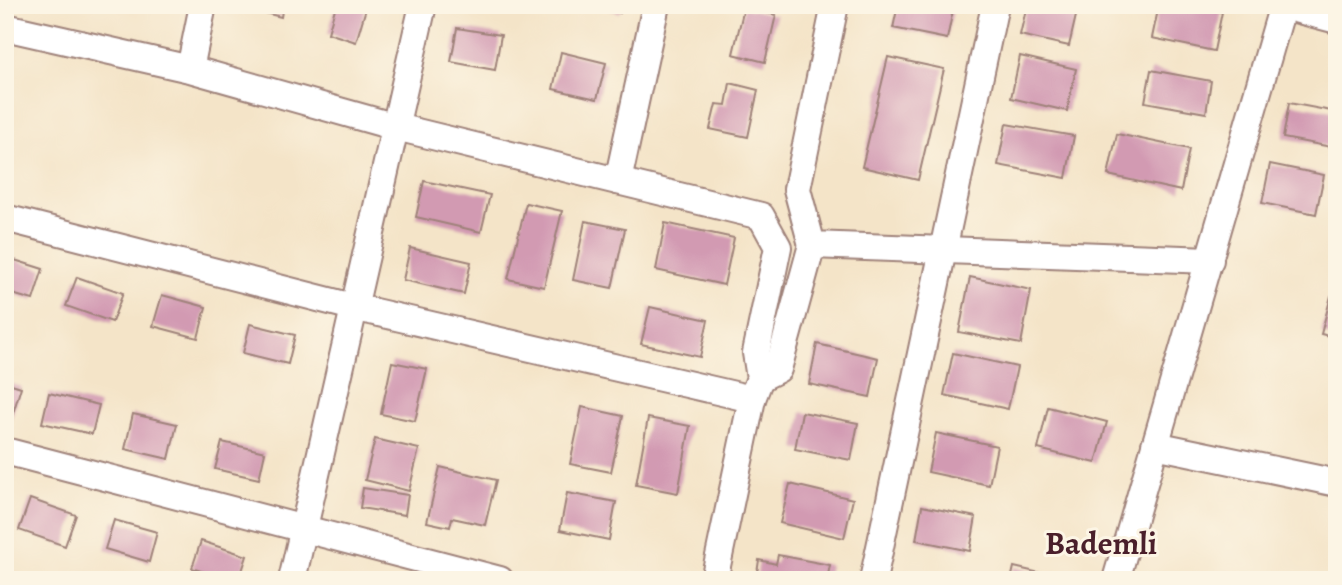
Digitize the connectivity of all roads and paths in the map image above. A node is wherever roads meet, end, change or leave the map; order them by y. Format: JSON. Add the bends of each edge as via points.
{"nodes":[{"id":1,"x":203,"y":5,"type":"edge"},
{"id":2,"x":423,"y":5,"type":"edge"},
{"id":3,"x":656,"y":5,"type":"edge"},
{"id":4,"x":835,"y":5,"type":"edge"},
{"id":5,"x":995,"y":5,"type":"edge"},
{"id":6,"x":1283,"y":6,"type":"edge"},
{"id":7,"x":1337,"y":20,"type":"edge"},
{"id":8,"x":5,"y":27,"type":"edge"},
{"id":9,"x":190,"y":69,"type":"junction"},
{"id":10,"x":396,"y":127,"type":"junction"},
{"id":11,"x":618,"y":181,"type":"junction"},
{"id":12,"x":5,"y":218,"type":"edge"},
{"id":13,"x":812,"y":246,"type":"junction"},
{"id":14,"x":945,"y":251,"type":"junction"},
{"id":15,"x":1210,"y":260,"type":"junction"},
{"id":16,"x":353,"y":307,"type":"junction"},
{"id":17,"x":756,"y":389,"type":"junction"},
{"id":18,"x":1154,"y":444,"type":"junction"},
{"id":19,"x":5,"y":451,"type":"edge"},
{"id":20,"x":1337,"y":483,"type":"edge"},
{"id":21,"x":303,"y":529,"type":"junction"},
{"id":22,"x":292,"y":580,"type":"edge"},
{"id":23,"x":500,"y":580,"type":"edge"},
{"id":24,"x":714,"y":580,"type":"edge"},
{"id":25,"x":873,"y":580,"type":"edge"},
{"id":26,"x":1116,"y":580,"type":"edge"}],
"edges":[{"from":1,"to":9,"type":"street"},
{"from":2,"to":10,"type":"street"},
{"from":3,"to":11,"type":"street"},
{"from":4,"to":13,"type":"street","via":[[797,189]]},
{"from":5,"to":14,"type":"street"},
{"from":6,"to":7,"type":"street"},
{"from":6,"to":15,"type":"street"},
{"from":8,"to":9,"type":"street"},
{"from":9,"to":10,"type":"street"},
{"from":10,"to":11,"type":"street"},
{"from":10,"to":16,"type":"street"},
{"from":11,"to":17,"type":"street","via":[[761,216],[778,247],[756,352]]},
{"from":12,"to":16,"type":"street"},
{"from":13,"to":14,"type":"street"},
{"from":13,"to":17,"type":"street","via":[[778,369]]},
{"from":14,"to":15,"type":"street"},
{"from":14,"to":25,"type":"street"},
{"from":15,"to":18,"type":"street"},
{"from":16,"to":17,"type":"street"},
{"from":16,"to":21,"type":"street"},
{"from":17,"to":24,"type":"street"},
{"from":18,"to":20,"type":"street"},
{"from":18,"to":26,"type":"street"},
{"from":19,"to":21,"type":"street"},
{"from":21,"to":22,"type":"street"},
{"from":21,"to":23,"type":"street"}]}
